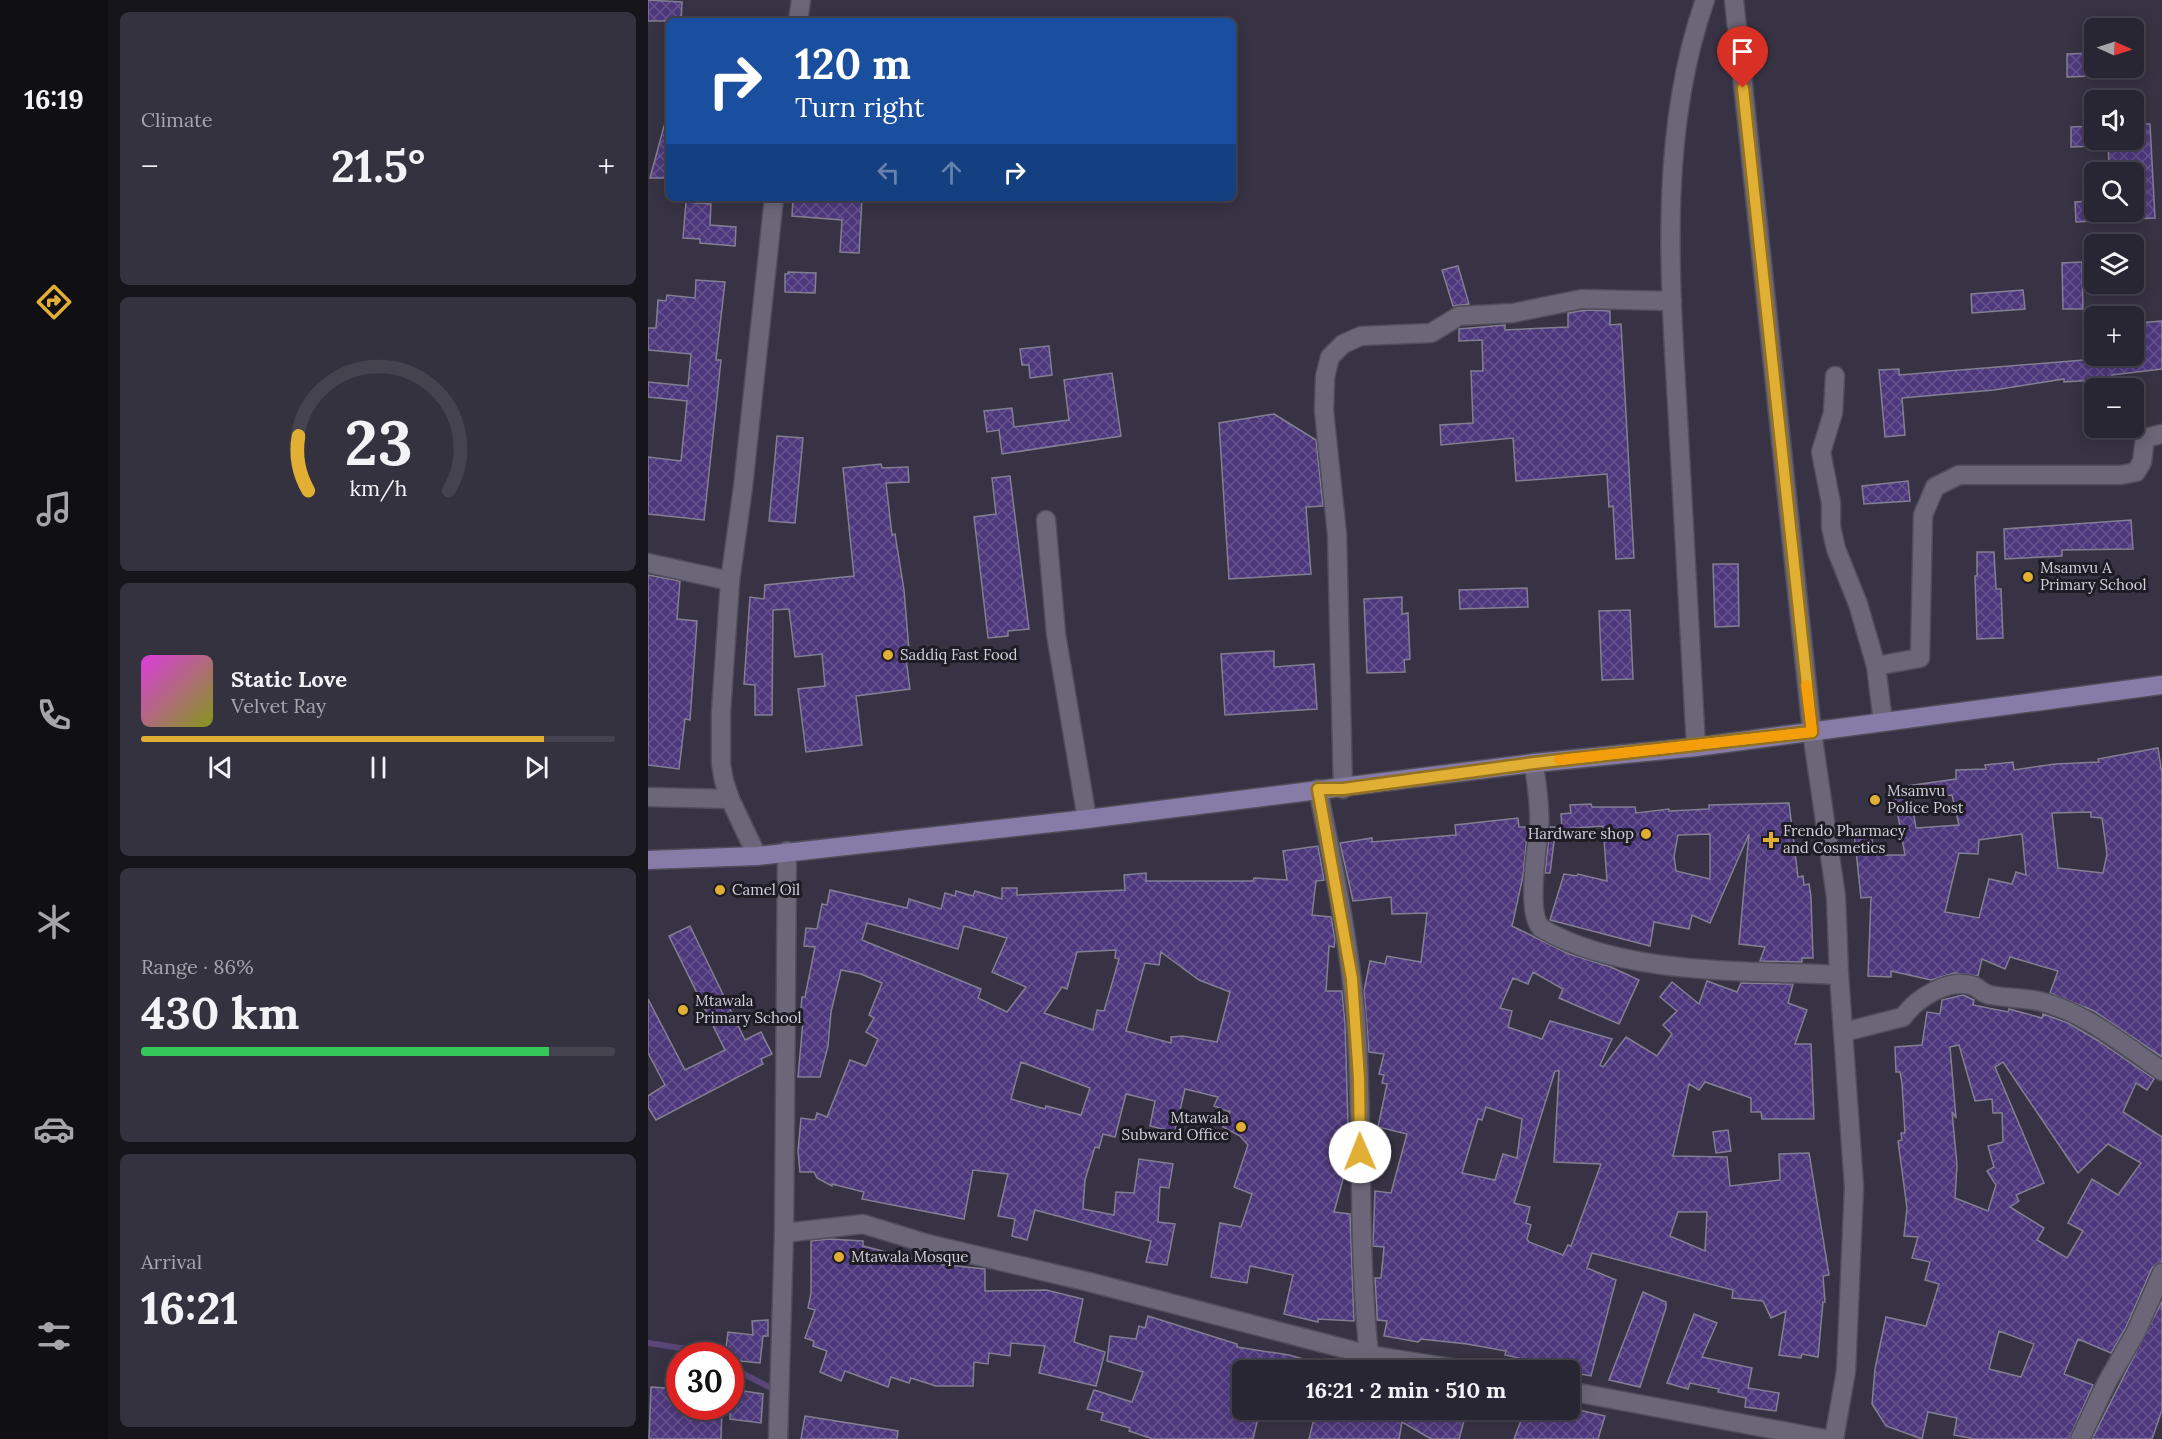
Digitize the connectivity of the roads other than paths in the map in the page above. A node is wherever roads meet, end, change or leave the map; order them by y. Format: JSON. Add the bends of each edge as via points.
{"nodes":[{"id":1,"x":801,"y":0,"type":"edge"},
{"id":2,"x":1705,"y":0,"type":"edge"},
{"id":3,"x":1734,"y":0,"type":"edge"},
{"id":4,"x":798,"y":18,"type":"edge"},
{"id":5,"x":774,"y":201,"type":"edge"},
{"id":6,"x":1672,"y":301,"type":"junction"},
{"id":7,"x":1835,"y":376,"type":"dead end"},
{"id":8,"x":2162,"y":434,"type":"edge"},
{"id":9,"x":1046,"y":520,"type":"dead end"},
{"id":10,"x":648,"y":563,"type":"edge"},
{"id":11,"x":730,"y":580,"type":"junction"},
{"id":12,"x":1876,"y":666,"type":"junction"},
{"id":13,"x":2162,"y":685,"type":"edge"},
{"id":14,"x":1883,"y":722,"type":"junction"},
{"id":15,"x":1812,"y":732,"type":"junction"},
{"id":16,"x":1696,"y":747,"type":"junction"},
{"id":17,"x":1534,"y":763,"type":"junction"},
{"id":18,"x":1318,"y":789,"type":"junction"},
{"id":19,"x":1343,"y":789,"type":"junction"},
{"id":20,"x":648,"y":797,"type":"edge"},
{"id":21,"x":730,"y":799,"type":"junction"},
{"id":22,"x":1087,"y":819,"type":"junction"},
{"id":23,"x":787,"y":851,"type":"junction"},
{"id":24,"x":757,"y":856,"type":"junction"},
{"id":25,"x":648,"y":860,"type":"edge"},
{"id":26,"x":1839,"y":975,"type":"junction"},
{"id":27,"x":1844,"y":1032,"type":"junction"},
{"id":28,"x":2162,"y":1071,"type":"edge"},
{"id":29,"x":784,"y":1233,"type":"junction"},
{"id":30,"x":2162,"y":1273,"type":"edge"},
{"id":31,"x":1368,"y":1354,"type":"junction"},
{"id":32,"x":1404,"y":1360,"type":"edge"},
{"id":33,"x":1580,"y":1392,"type":"edge"},
{"id":34,"x":778,"y":1439,"type":"edge"},
{"id":35,"x":1825,"y":1439,"type":"edge"},
{"id":36,"x":1834,"y":1439,"type":"edge"},
{"id":37,"x":2080,"y":1439,"type":"edge"}],
"edges":[{"from":1,"to":4,"type":"street"},
{"from":2,"to":6,"type":"street","via":[[1691,39],[1674,164],[1670,216]]},
{"from":3,"to":15,"type":"street"},
{"from":5,"to":11,"type":"street"},
{"from":6,"to":16,"type":"street"},
{"from":6,"to":19,"type":"street","via":[[1582,298],[1514,314],[1459,316],[1431,333],[1361,336],[1343,344],[1330,357],[1324,411],[1337,534]]},
{"from":7,"to":12,"type":"street","via":[[1833,413],[1821,452],[1831,503],[1831,527]]},
{"from":8,"to":12,"type":"street","via":[[2145,438],[2142,462],[2136,472],[1959,475],[1935,487],[1923,515],[1920,658]]},
{"from":9,"to":22,"type":"street","via":[[1056,634]]},
{"from":10,"to":11,"type":"street"},
{"from":11,"to":21,"type":"street","via":[[720,732],[721,764]]},
{"from":12,"to":14,"type":"street"},
{"from":13,"to":14,"type":"main road"},
{"from":14,"to":15,"type":"main road"},
{"from":15,"to":16,"type":"main road"},
{"from":15,"to":26,"type":"street","via":[[1836,897]]},
{"from":16,"to":17,"type":"main road"},
{"from":17,"to":19,"type":"main road"},
{"from":17,"to":26,"type":"street","via":[[1539,827],[1533,858],[1536,915],[1541,928],[1580,946],[1650,964]]},
{"from":18,"to":19,"type":"main road"},
{"from":18,"to":22,"type":"main road"},
{"from":18,"to":31,"type":"street","via":[[1356,1020],[1362,1292]]},
{"from":20,"to":21,"type":"street"},
{"from":21,"to":24,"type":"street"},
{"from":22,"to":23,"type":"main road"},
{"from":23,"to":24,"type":"main road"},
{"from":23,"to":29,"type":"street"},
{"from":24,"to":25,"type":"main road"},
{"from":26,"to":27,"type":"street"},
{"from":27,"to":28,"type":"street","via":[[1903,1017],[1934,990],[1973,986],[1986,994],[2041,1002],[2073,1013]]},
{"from":27,"to":36,"type":"street","via":[[1854,1187],[1846,1371]]},
{"from":29,"to":31,"type":"street","via":[[864,1224],[928,1244]]},
{"from":29,"to":34,"type":"street"},
{"from":30,"to":37,"type":"street"},
{"from":31,"to":32,"type":"street"},
{"from":33,"to":35,"type":"street"}]}
